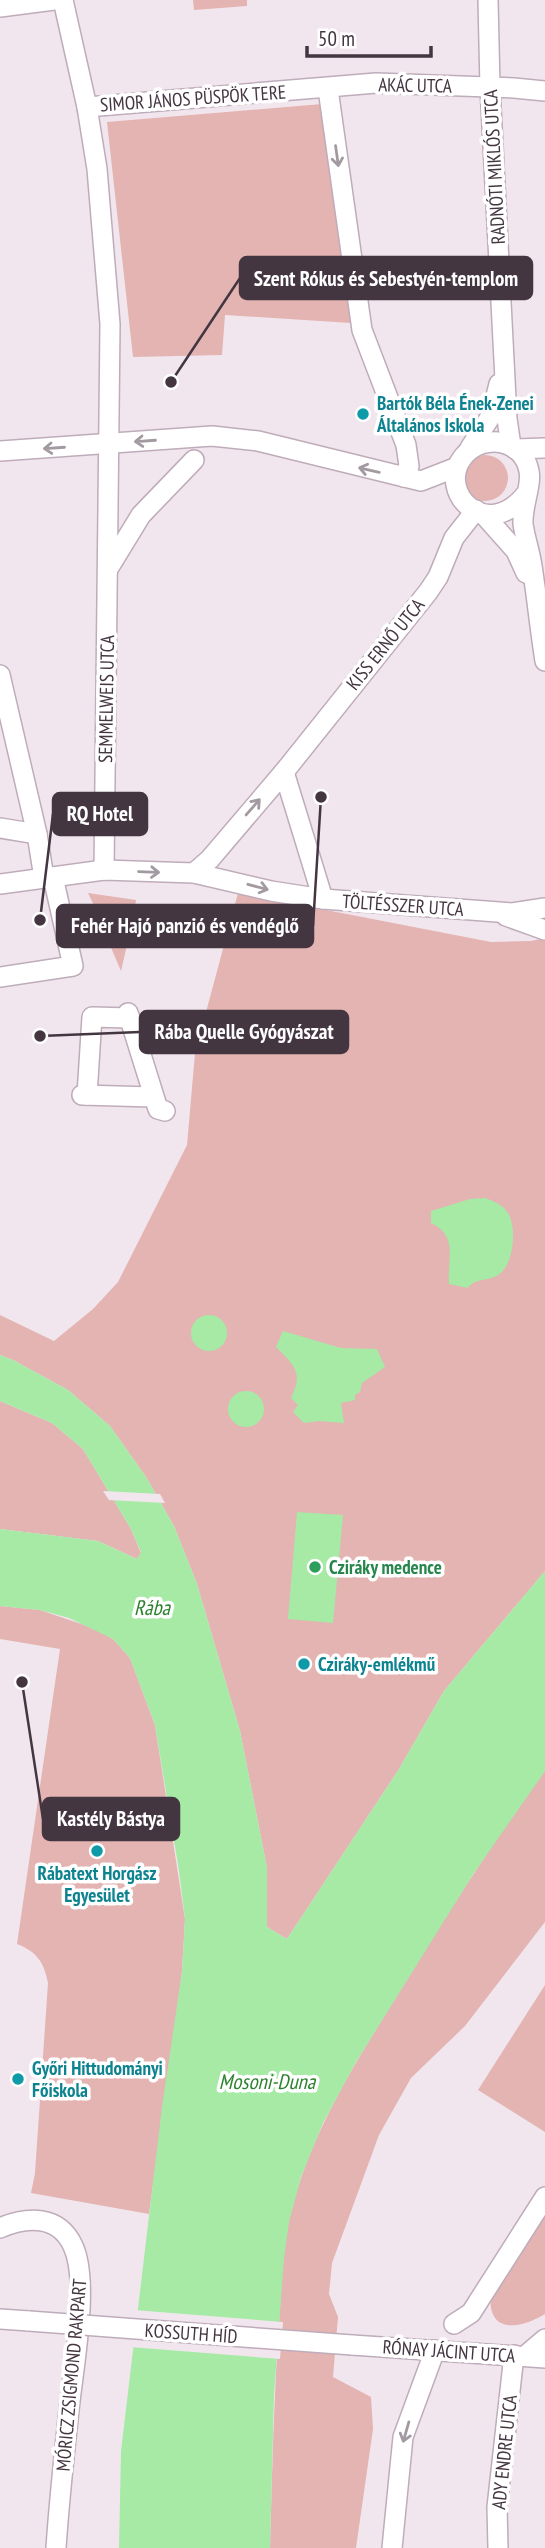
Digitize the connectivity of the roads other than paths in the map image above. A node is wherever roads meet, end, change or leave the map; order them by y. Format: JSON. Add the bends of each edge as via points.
{"nodes":[{"id":1,"x":54,"y":0,"type":"edge"},
{"id":2,"x":63,"y":0,"type":"edge"},
{"id":3,"x":488,"y":0,"type":"edge"},
{"id":4,"x":0,"y":7,"type":"edge"},
{"id":5,"x":490,"y":87,"type":"junction"},
{"id":6,"x":328,"y":89,"type":"junction"},
{"id":7,"x":545,"y":91,"type":"edge"},
{"id":8,"x":87,"y":107,"type":"junction"},
{"id":9,"x":503,"y":334,"type":"junction"},
{"id":10,"x":108,"y":443,"type":"junction"},
{"id":11,"x":513,"y":447,"type":"junction"},
{"id":12,"x":545,"y":448,"type":"edge"},
{"id":13,"x":469,"y":450,"type":"junction"},
{"id":14,"x":0,"y":451,"type":"edge"},
{"id":15,"x":194,"y":460,"type":"dead end"},
{"id":16,"x":457,"y":467,"type":"junction"},
{"id":17,"x":545,"y":468,"type":"edge"},
{"id":18,"x":404,"y":477,"type":"junction"},
{"id":19,"x":527,"y":488,"type":"junction"},
{"id":20,"x":480,"y":512,"type":"junction"},
{"id":21,"x":108,"y":570,"type":"junction"},
{"id":22,"x":535,"y":597,"type":"junction"},
{"id":23,"x":545,"y":662,"type":"edge"},
{"id":24,"x":0,"y":675,"type":"edge"},
{"id":25,"x":284,"y":772,"type":"junction"},
{"id":26,"x":0,"y":828,"type":"edge"},
{"id":27,"x":37,"y":834,"type":"junction"},
{"id":28,"x":104,"y":870,"type":"junction"},
{"id":29,"x":194,"y":873,"type":"junction"},
{"id":30,"x":48,"y":877,"type":"junction"},
{"id":31,"x":0,"y":884,"type":"edge"},
{"id":32,"x":323,"y":899,"type":"junction"},
{"id":33,"x":545,"y":908,"type":"edge"},
{"id":34,"x":495,"y":912,"type":"junction"},
{"id":35,"x":545,"y":930,"type":"edge"},
{"id":36,"x":0,"y":976,"type":"edge"},
{"id":37,"x":159,"y":1104,"type":"joint"},
{"id":38,"x":545,"y":2197,"type":"edge"},
{"id":39,"x":0,"y":2228,"type":"edge"},
{"id":40,"x":0,"y":2319,"type":"edge"},
{"id":41,"x":454,"y":2324,"type":"dead end"},
{"id":42,"x":545,"y":2339,"type":"edge"},
{"id":43,"x":352,"y":2345,"type":"joint"},
{"id":44,"x":435,"y":2350,"type":"junction"},
{"id":45,"x":528,"y":2356,"type":"edge"},
{"id":46,"x":56,"y":2548,"type":"edge"},
{"id":47,"x":392,"y":2548,"type":"edge"},
{"id":48,"x":498,"y":2548,"type":"edge"}],
"edges":[{"from":1,"to":4,"type":"street"},
{"from":2,"to":8,"type":"street"},
{"from":3,"to":5,"type":"street","name":"RADNÓTI MIKLÓS UTCA"},
{"from":5,"to":6,"type":"street","name":"AKÁC UTCA","via":[[376,83]]},
{"from":5,"to":7,"type":"street","name":"AKÁC UTCA"},
{"from":5,"to":9,"type":"street","name":"RADNÓTI MIKLÓS UTCA"},
{"from":6,"to":8,"type":"street","name":"SIMOR JÁNOS PÜSPÖK TERE"},
{"from":6,"to":18,"type":"street","one_way":true,"via":[[362,330],[406,445],[409,466]]},
{"from":8,"to":10,"type":"street","name":"SIMOR JÁNOS PÜSPÖK TERE","via":[[108,283]]},
{"from":9,"to":11,"type":"street","name":"RADNÓTI MIKLÓS UTCA","via":[[507,419]]},
{"from":9,"to":13,"type":"street","name":"RADNÓTI MIKLÓS UTCA","via":[[498,393],[484,430]]},
{"from":10,"to":14,"type":"street","one_way":true},
{"from":18,"to":10,"type":"street","one_way":true,"via":[[258,441],[212,436]]},
{"from":10,"to":21,"type":"street","name":"SEMMELWEIS UTCA"},
{"from":11,"to":12,"type":"street"},
{"from":11,"to":13,"type":"street","via":[[488,441]]},
{"from":11,"to":19,"type":"street","via":[[530,472]]},
{"from":13,"to":16,"type":"street"},
{"from":15,"to":21,"type":"street","via":[[141,515]]},
{"from":16,"to":18,"type":"street","via":[[425,481]]},
{"from":16,"to":20,"type":"street","via":[[455,485],[466,503]]},
{"from":17,"to":19,"type":"street"},
{"from":19,"to":20,"type":"street","via":[[515,507],[495,516]]},
{"from":19,"to":22,"type":"street","via":[[524,527]]},
{"from":20,"to":22,"type":"street","via":[[516,551]]},
{"from":20,"to":25,"type":"street","name":"KISS ERNŐ UTCA","via":[[454,538],[428,592]]},
{"from":21,"to":28,"type":"street","name":"SEMMELWEIS UTCA"},
{"from":22,"to":23,"type":"street"},
{"from":24,"to":27,"type":"street"},
{"from":29,"to":25,"type":"street","name":"KISS ERNŐ UTCA","one_way":true},
{"from":25,"to":32,"type":"street"},
{"from":26,"to":27,"type":"street"},
{"from":27,"to":30,"type":"street"},
{"from":28,"to":29,"type":"street","name":"TÖLTÉSSZER UTCA","one_way":true},
{"from":28,"to":30,"type":"street","name":"TÖLTÉSSZER UTCA"},
{"from":29,"to":32,"type":"street","name":"TÖLTÉSSZER UTCA","one_way":true},
{"from":30,"to":31,"type":"street","name":"TÖLTÉSSZER UTCA"},
{"from":30,"to":36,"type":"street","via":[[73,966]]},
{"from":32,"to":34,"type":"street","name":"TÖLTÉSSZER UTCA"},
{"from":33,"to":34,"type":"street","name":"TÖLTÉSSZER UTCA"},
{"from":34,"to":35,"type":"street","name":"TÖLTÉSSZER UTCA"},
{"from":37,"to":37,"type":"street","via":[[129,1016],[92,1017],[85,1095]]},
{"from":38,"to":41,"type":"street","via":[[471,2313]]},
{"from":39,"to":46,"type":"street","name":"MÓRICZ ZSIGMOND RAKPART","via":[[32,2219],[48,2222],[70,2240],[79,2263],[76,2345]]},
{"from":40,"to":43,"type":"street","name":"KOSSUTH HÍD","bridge":true},
{"from":42,"to":45,"type":"street"},
{"from":43,"to":44,"type":"street","name":"RÓNAY JÁCINT UTCA"},
{"from":44,"to":45,"type":"street","name":"RÓNAY JÁCINT UTCA"},
{"from":44,"to":47,"type":"street","one_way":true,"via":[[403,2437]]},
{"from":45,"to":48,"type":"street","name":"ADY ENDRE UTCA","via":[[497,2507]]}]}
